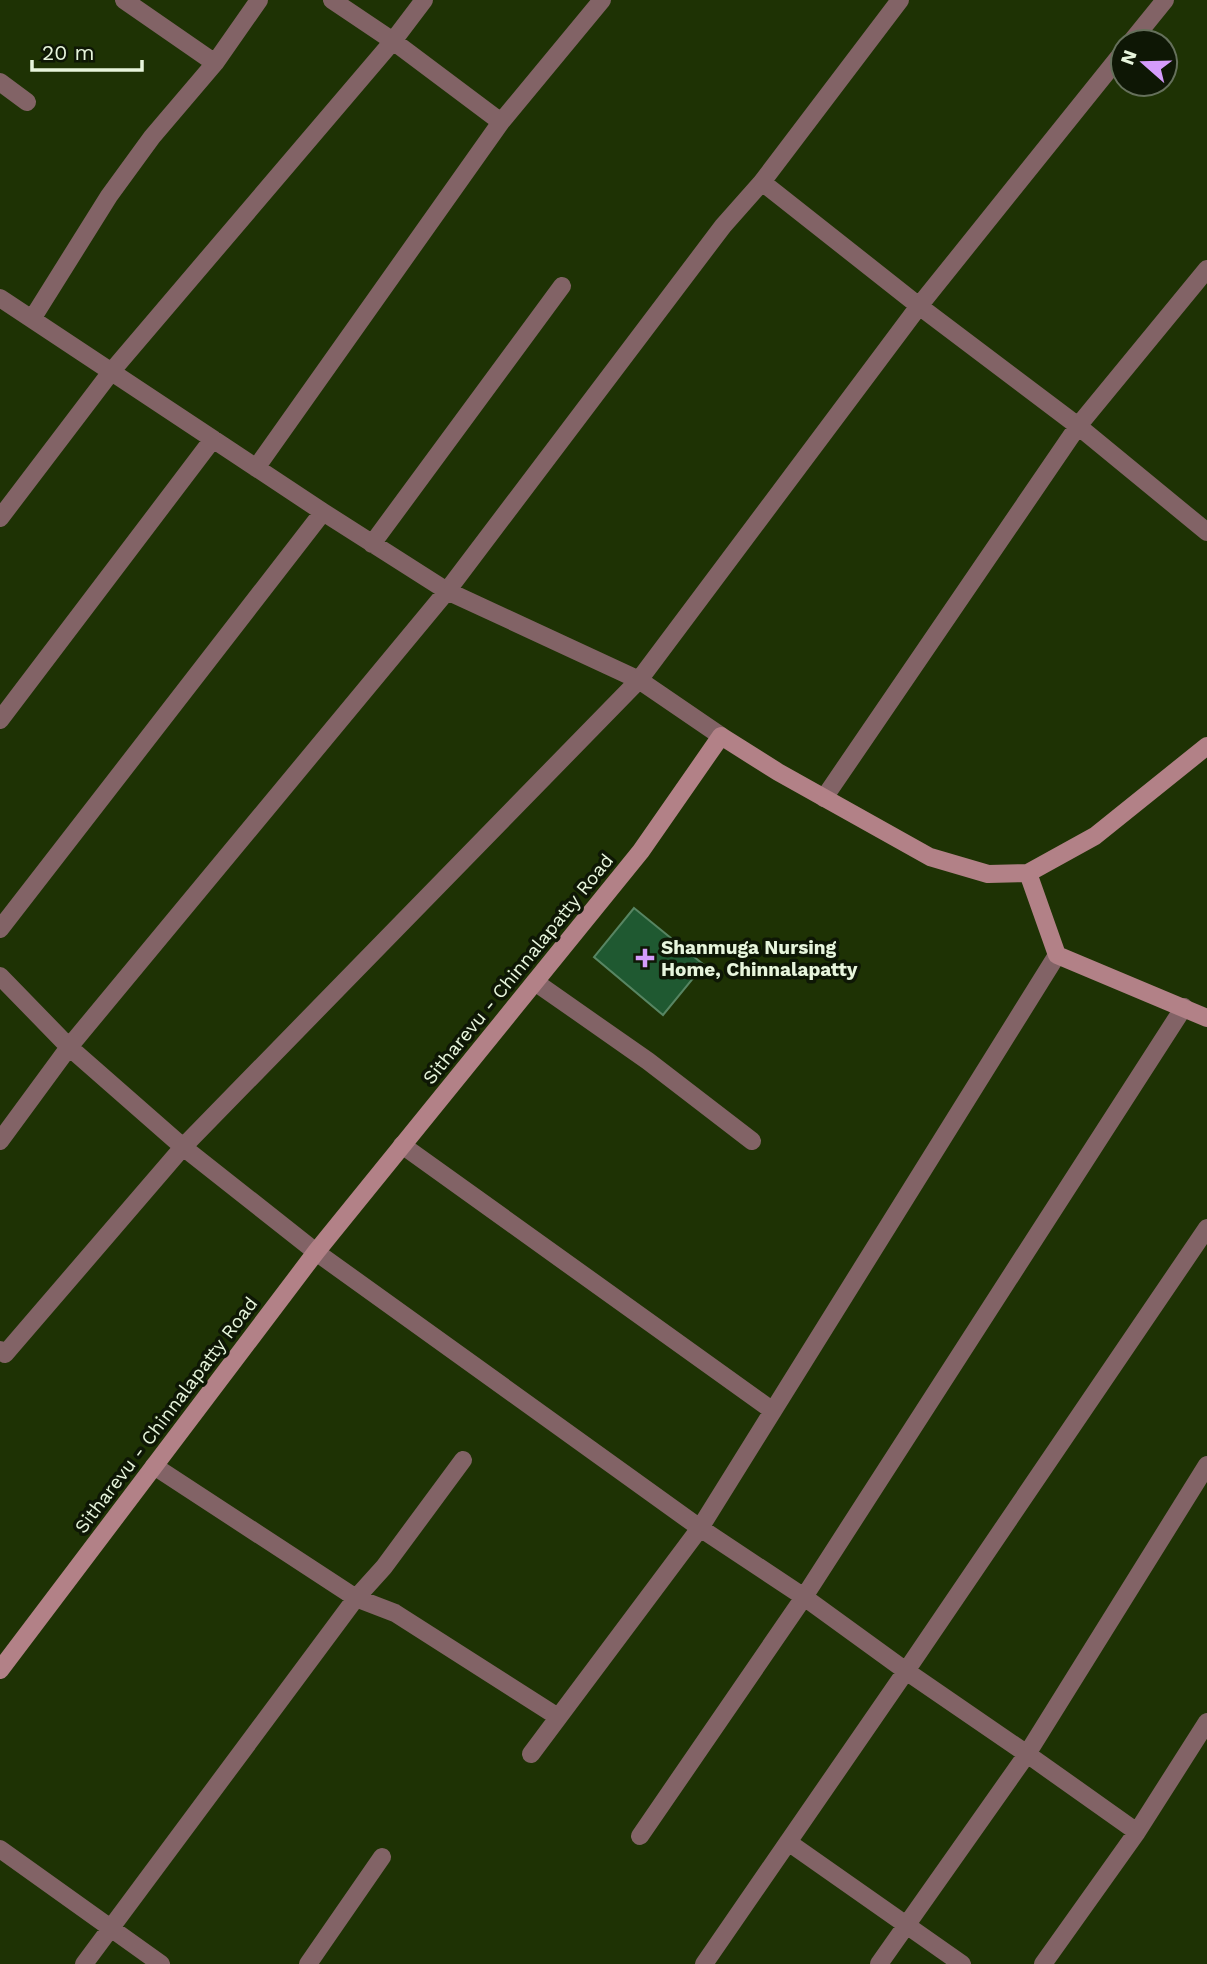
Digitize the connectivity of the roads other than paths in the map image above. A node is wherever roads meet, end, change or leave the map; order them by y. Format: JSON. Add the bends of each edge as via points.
{"nodes":[{"id":1,"x":124,"y":0,"type":"edge"},
{"id":2,"x":259,"y":0,"type":"edge"},
{"id":3,"x":332,"y":0,"type":"edge"},
{"id":4,"x":424,"y":0,"type":"edge"},
{"id":5,"x":602,"y":0,"type":"edge"},
{"id":6,"x":900,"y":0,"type":"edge"},
{"id":7,"x":1165,"y":0,"type":"edge"},
{"id":8,"x":1142,"y":28,"type":"edge"},
{"id":9,"x":393,"y":41,"type":"junction"},
{"id":10,"x":215,"y":63,"type":"junction"},
{"id":11,"x":1109,"y":68,"type":"edge"},
{"id":12,"x":0,"y":82,"type":"edge"},
{"id":13,"x":27,"y":102,"type":"dead end"},
{"id":14,"x":501,"y":122,"type":"junction"},
{"id":15,"x":762,"y":182,"type":"junction"},
{"id":16,"x":1207,"y":269,"type":"edge"},
{"id":17,"x":562,"y":286,"type":"dead end"},
{"id":18,"x":0,"y":298,"type":"edge"},
{"id":19,"x":919,"y":306,"type":"junction"},
{"id":20,"x":32,"y":319,"type":"junction"},
{"id":21,"x":111,"y":372,"type":"junction"},
{"id":22,"x":1078,"y":426,"type":"junction"},
{"id":23,"x":213,"y":439,"type":"junction"},
{"id":24,"x":256,"y":468,"type":"junction"},
{"id":25,"x":323,"y":512,"type":"junction"},
{"id":26,"x":0,"y":518,"type":"edge"},
{"id":27,"x":1207,"y":532,"type":"edge"},
{"id":28,"x":372,"y":544,"type":"junction"},
{"id":29,"x":447,"y":591,"type":"junction"},
{"id":30,"x":639,"y":680,"type":"junction"},
{"id":31,"x":0,"y":720,"type":"edge"},
{"id":32,"x":721,"y":736,"type":"junction"},
{"id":33,"x":1207,"y":746,"type":"edge"},
{"id":34,"x":824,"y":798,"type":"junction"},
{"id":35,"x":1028,"y":873,"type":"junction"},
{"id":36,"x":0,"y":929,"type":"edge"},
{"id":37,"x":1057,"y":955,"type":"junction"},
{"id":38,"x":0,"y":976,"type":"edge"},
{"id":39,"x":534,"y":982,"type":"junction"},
{"id":40,"x":1184,"y":1007,"type":"junction"},
{"id":41,"x":1207,"y":1017,"type":"edge"},
{"id":42,"x":69,"y":1047,"type":"junction"},
{"id":43,"x":0,"y":1140,"type":"edge"},
{"id":44,"x":752,"y":1140,"type":"dead end"},
{"id":45,"x":402,"y":1145,"type":"junction"},
{"id":46,"x":183,"y":1147,"type":"junction"},
{"id":47,"x":1207,"y":1228,"type":"edge"},
{"id":48,"x":316,"y":1252,"type":"junction"},
{"id":49,"x":2,"y":1355,"type":"edge"},
{"id":50,"x":774,"y":1411,"type":"junction"},
{"id":51,"x":463,"y":1460,"type":"dead end"},
{"id":52,"x":1207,"y":1465,"type":"edge"},
{"id":53,"x":154,"y":1466,"type":"junction"},
{"id":54,"x":700,"y":1528,"type":"junction"},
{"id":55,"x":804,"y":1597,"type":"junction"},
{"id":56,"x":356,"y":1598,"type":"junction"},
{"id":57,"x":0,"y":1670,"type":"edge"},
{"id":58,"x":906,"y":1671,"type":"junction"},
{"id":59,"x":558,"y":1717,"type":"junction"},
{"id":60,"x":1207,"y":1722,"type":"edge"},
{"id":61,"x":531,"y":1754,"type":"dead end"},
{"id":62,"x":1027,"y":1754,"type":"junction"},
{"id":63,"x":1136,"y":1832,"type":"junction"},
{"id":64,"x":639,"y":1836,"type":"dead end"},
{"id":65,"x":788,"y":1842,"type":"junction"},
{"id":66,"x":0,"y":1849,"type":"edge"},
{"id":67,"x":382,"y":1857,"type":"dead end"},
{"id":68,"x":907,"y":1924,"type":"junction"},
{"id":69,"x":109,"y":1927,"type":"junction"},
{"id":70,"x":84,"y":1964,"type":"edge"},
{"id":71,"x":161,"y":1964,"type":"edge"},
{"id":72,"x":307,"y":1964,"type":"edge"},
{"id":73,"x":705,"y":1964,"type":"edge"},
{"id":74,"x":879,"y":1964,"type":"edge"},
{"id":75,"x":962,"y":1964,"type":"edge"},
{"id":76,"x":1043,"y":1964,"type":"edge"}],
"edges":[{"from":1,"to":10,"type":"street"},
{"from":2,"to":10,"type":"street"},
{"from":3,"to":9,"type":"street"},
{"from":4,"to":9,"type":"street"},
{"from":5,"to":14,"type":"street"},
{"from":6,"to":15,"type":"street"},
{"from":7,"to":8,"type":"street"},
{"from":9,"to":14,"type":"street"},
{"from":9,"to":21,"type":"street"},
{"from":10,"to":20,"type":"street","via":[[109,196]]},
{"from":11,"to":19,"type":"street"},
{"from":12,"to":13,"type":"street"},
{"from":14,"to":24,"type":"street"},
{"from":15,"to":19,"type":"street"},
{"from":15,"to":29,"type":"street","via":[[723,226]]},
{"from":16,"to":22,"type":"street"},
{"from":17,"to":28,"type":"street"},
{"from":18,"to":20,"type":"street"},
{"from":19,"to":22,"type":"street"},
{"from":19,"to":30,"type":"street"},
{"from":20,"to":21,"type":"street"},
{"from":21,"to":23,"type":"street"},
{"from":21,"to":26,"type":"street"},
{"from":22,"to":27,"type":"street"},
{"from":22,"to":34,"type":"street"},
{"from":23,"to":24,"type":"street"},
{"from":23,"to":31,"type":"street"},
{"from":24,"to":25,"type":"street"},
{"from":25,"to":28,"type":"street"},
{"from":25,"to":36,"type":"street"},
{"from":28,"to":29,"type":"street"},
{"from":29,"to":30,"type":"street"},
{"from":29,"to":42,"type":"street"},
{"from":30,"to":32,"type":"street"},
{"from":30,"to":46,"type":"street"},
{"from":32,"to":34,"type":"main road"},
{"from":32,"to":39,"type":"main road","name":"Sitharevu - Chinnalapatty Road","via":[[641,851]]},
{"from":33,"to":35,"type":"main road","via":[[1095,836]]},
{"from":34,"to":35,"type":"main road","via":[[930,857],[988,874]]},
{"from":35,"to":37,"type":"main road"},
{"from":37,"to":40,"type":"main road"},
{"from":37,"to":50,"type":"street"},
{"from":38,"to":42,"type":"street"},
{"from":39,"to":44,"type":"street"},
{"from":39,"to":45,"type":"main road","name":"Sitharevu - Chinnalapatty Road"},
{"from":40,"to":41,"type":"main road"},
{"from":40,"to":55,"type":"street"},
{"from":42,"to":43,"type":"street"},
{"from":42,"to":46,"type":"street"},
{"from":45,"to":48,"type":"main road","name":"Sitharevu - Chinnalapatty Road"},
{"from":45,"to":50,"type":"street"},
{"from":46,"to":48,"type":"street"},
{"from":46,"to":49,"type":"street"},
{"from":47,"to":58,"type":"street"},
{"from":48,"to":53,"type":"main road","name":"Sitharevu - Chinnalapatty Road"},
{"from":48,"to":54,"type":"street"},
{"from":50,"to":54,"type":"street"},
{"from":51,"to":56,"type":"street"},
{"from":52,"to":62,"type":"street"},
{"from":53,"to":56,"type":"street"},
{"from":53,"to":57,"type":"main road","name":"Sitharevu - Chinnalapatty Road"},
{"from":54,"to":55,"type":"street"},
{"from":54,"to":59,"type":"street"},
{"from":55,"to":58,"type":"street"},
{"from":55,"to":64,"type":"street"},
{"from":56,"to":59,"type":"street","via":[[395,1613]]},
{"from":56,"to":69,"type":"street"},
{"from":58,"to":62,"type":"street"},
{"from":58,"to":65,"type":"street"},
{"from":59,"to":61,"type":"street"},
{"from":60,"to":63,"type":"street"},
{"from":62,"to":63,"type":"street"},
{"from":62,"to":68,"type":"street"},
{"from":63,"to":76,"type":"street"},
{"from":65,"to":68,"type":"street"},
{"from":65,"to":73,"type":"street"},
{"from":66,"to":69,"type":"street"},
{"from":67,"to":72,"type":"street"},
{"from":68,"to":74,"type":"street"},
{"from":68,"to":75,"type":"street"},
{"from":69,"to":70,"type":"street"},
{"from":69,"to":71,"type":"street"}]}
